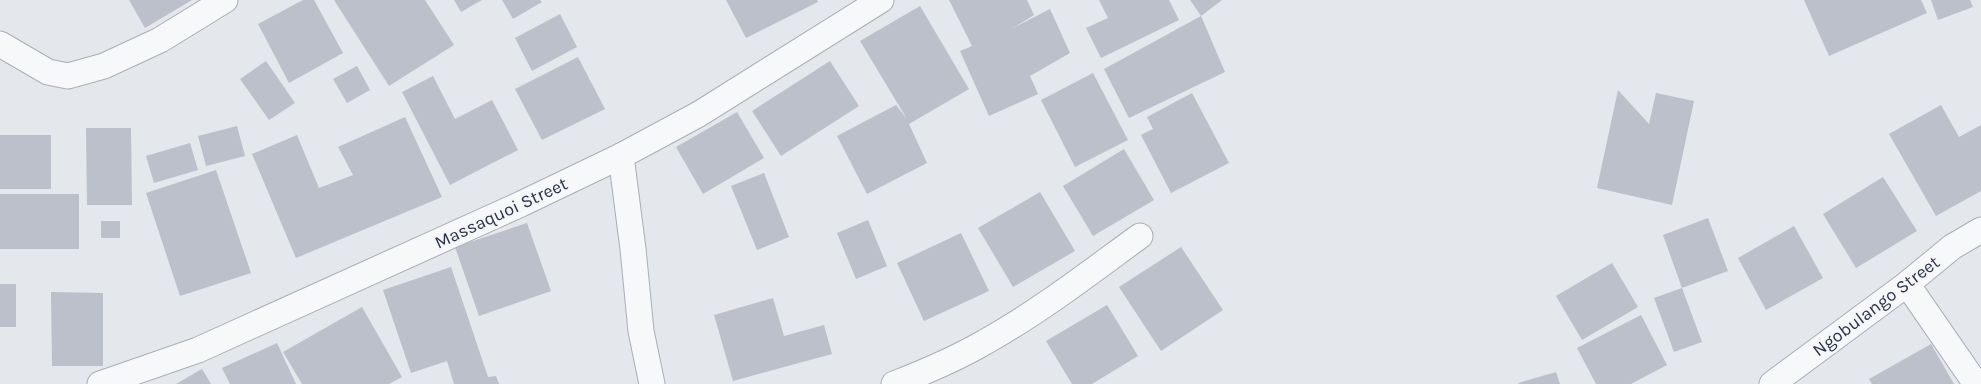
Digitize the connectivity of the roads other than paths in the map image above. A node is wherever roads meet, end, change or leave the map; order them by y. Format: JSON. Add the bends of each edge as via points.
{"nodes":[{"id":1,"x":225,"y":0,"type":"edge"},
{"id":2,"x":881,"y":0,"type":"edge"},
{"id":3,"x":0,"y":44,"type":"edge"},
{"id":4,"x":621,"y":156,"type":"junction"},
{"id":5,"x":1981,"y":230,"type":"edge"},
{"id":6,"x":1140,"y":236,"type":"dead end"},
{"id":7,"x":1907,"y":284,"type":"junction"},
{"id":8,"x":100,"y":384,"type":"edge"},
{"id":9,"x":652,"y":384,"type":"edge"},
{"id":10,"x":894,"y":384,"type":"edge"},
{"id":11,"x":1772,"y":384,"type":"edge"},
{"id":12,"x":1976,"y":384,"type":"edge"}],
"edges":[{"from":1,"to":3,"type":"street","via":[[160,40],[104,66],[68,76],[48,72]]},
{"from":2,"to":4,"type":"street","name":"Massaquoi Street","via":[[699,114]]},
{"from":4,"to":8,"type":"street","name":"Massaquoi Street","via":[[198,350]]},
{"from":4,"to":9,"type":"street","via":[[641,331]]},
{"from":5,"to":7,"type":"street","name":"Ngobulango Street","via":[[1952,247]]},
{"from":6,"to":10,"type":"street","via":[[1047,303],[985,342]]},
{"from":7,"to":11,"type":"street","name":"Ngobulango Street"},
{"from":7,"to":12,"type":"street"}]}
